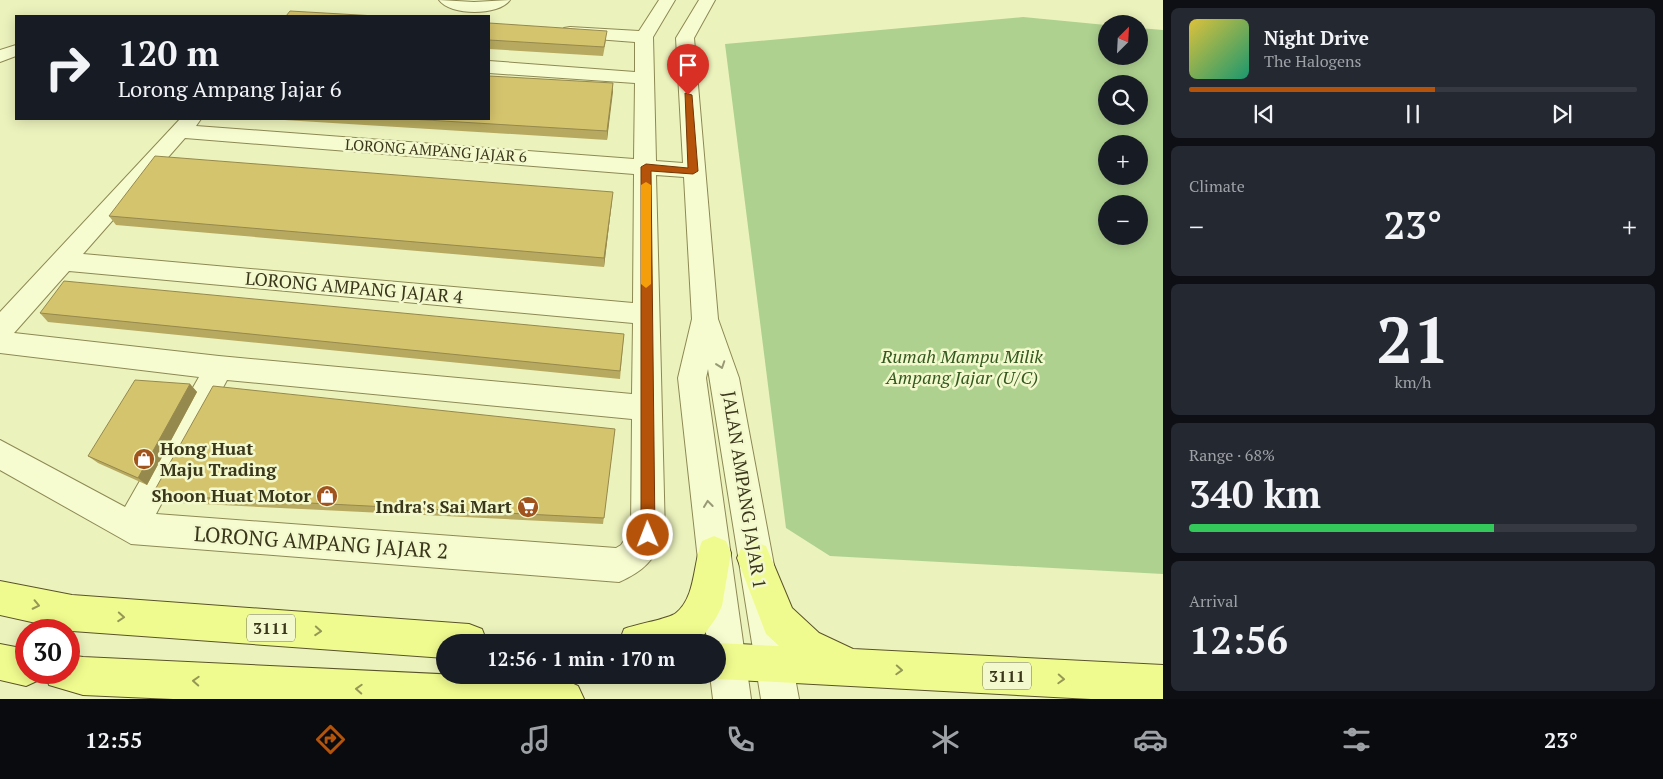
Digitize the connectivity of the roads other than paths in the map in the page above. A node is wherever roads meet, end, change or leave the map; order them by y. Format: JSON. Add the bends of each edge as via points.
{"nodes":[{"id":1,"x":447,"y":0,"type":"edge"},
{"id":2,"x":502,"y":0,"type":"edge"},
{"id":3,"x":667,"y":0,"type":"edge"},
{"id":4,"x":707,"y":0,"type":"edge"},
{"id":5,"x":557,"y":31,"type":"edge"},
{"id":6,"x":644,"y":36,"type":"junction"},
{"id":7,"x":15,"y":50,"type":"edge"},
{"id":8,"x":0,"y":56,"type":"edge"},
{"id":9,"x":490,"y":67,"type":"edge"},
{"id":10,"x":643,"y":78,"type":"junction"},
{"id":11,"x":185,"y":125,"type":"edge"},
{"id":12,"x":646,"y":167,"type":"junction"},
{"id":13,"x":693,"y":171,"type":"junction"},
{"id":14,"x":63,"y":261,"type":"junction"},
{"id":15,"x":646,"y":314,"type":"junction"},
{"id":16,"x":705,"y":319,"type":"junction"},
{"id":17,"x":0,"y":331,"type":"edge"},
{"id":18,"x":219,"y":368,"type":"junction"},
{"id":19,"x":647,"y":408,"type":"junction"},
{"id":20,"x":0,"y":454,"type":"edge"},
{"id":21,"x":131,"y":528,"type":"junction"},
{"id":22,"x":714,"y":553,"type":"junction"},
{"id":23,"x":754,"y":558,"type":"junction"},
{"id":24,"x":0,"y":598,"type":"edge"},
{"id":25,"x":667,"y":634,"type":"edge"},
{"id":26,"x":720,"y":634,"type":"edge"},
{"id":27,"x":436,"y":640,"type":"edge"},
{"id":28,"x":726,"y":661,"type":"edge"},
{"id":29,"x":0,"y":662,"type":"edge"},
{"id":30,"x":773,"y":663,"type":"junction"},
{"id":31,"x":15,"y":665,"type":"edge"},
{"id":32,"x":850,"y":667,"type":"junction"},
{"id":33,"x":80,"y":675,"type":"edge"},
{"id":34,"x":726,"y":676,"type":"edge"},
{"id":35,"x":1163,"y":684,"type":"edge"},
{"id":36,"x":565,"y":699,"type":"edge"},
{"id":37,"x":732,"y":699,"type":"edge"},
{"id":38,"x":780,"y":699,"type":"edge"}],
"edges":[{"from":1,"to":2,"type":"street","via":[[476,8]]},
{"from":3,"to":6,"type":"street"},
{"from":4,"to":13,"type":"street","name":"JALAN AMPANG JAJAR 1","via":[[685,38]]},
{"from":5,"to":6,"type":"street"},
{"from":6,"to":10,"type":"street"},
{"from":7,"to":8,"type":"street"},
{"from":9,"to":10,"type":"street"},
{"from":10,"to":12,"type":"street"},
{"from":11,"to":12,"type":"street","name":"LORONG AMPANG JAJAR 6"},
{"from":11,"to":14,"type":"street"},
{"from":12,"to":13,"type":"street","name":"LORONG AMPANG JAJAR 6"},
{"from":12,"to":15,"type":"street"},
{"from":13,"to":16,"type":"street","name":"JALAN AMPANG JAJAR 1"},
{"from":14,"to":15,"type":"street","name":"LORONG AMPANG JAJAR 4"},
{"from":14,"to":17,"type":"street"},
{"from":15,"to":19,"type":"street"},
{"from":22,"to":16,"type":"street","name":"JALAN AMPANG JAJAR 1","one_way":true,"via":[[692,378]]},
{"from":16,"to":23,"type":"street","name":"JALAN AMPANG JAJAR 1","one_way":true,"via":[[725,378]]},
{"from":17,"to":18,"type":"street","via":[[3,344]]},
{"from":18,"to":19,"type":"street"},
{"from":18,"to":21,"type":"street"},
{"from":19,"to":21,"type":"street","name":"LORONG AMPANG JAJAR 2","via":[[648,535],[633,557],[619,565]]},
{"from":20,"to":21,"type":"street","name":"LORONG AMPANG JAJAR 2"},
{"from":22,"to":25,"type":"main road","via":[[704,606],[686,629]]},
{"from":22,"to":26,"type":"street","name":"JALAN AMPANG JAJAR 1"},
{"from":23,"to":30,"type":"street","name":"JALAN AMPANG JAJAR 1"},
{"from":23,"to":32,"type":"main road","via":[[779,621],[806,646]]},
{"from":24,"to":27,"type":"main road","number":"3111","one_way":true,"via":[[72,613]]},
{"from":28,"to":30,"type":"main road","number":"3111"},
{"from":29,"to":31,"type":"main road"},
{"from":30,"to":32,"type":"main road","number":"3111"},
{"from":30,"to":38,"type":"street","name":"JALAN AMPANG JAJAR 1"},
{"from":32,"to":35,"type":"main road","number":"3111","one_way":true},
{"from":36,"to":33,"type":"main road","one_way":true},
{"from":34,"to":37,"type":"street","name":"JALAN AMPANG JAJAR 1"}]}
